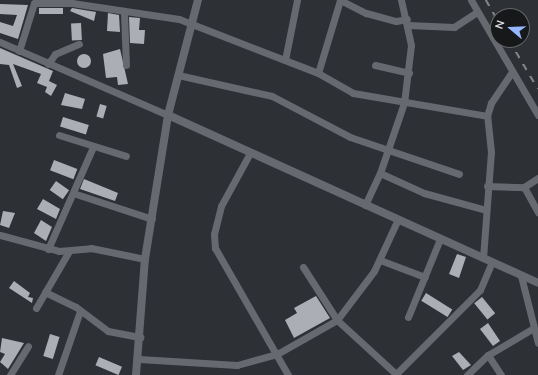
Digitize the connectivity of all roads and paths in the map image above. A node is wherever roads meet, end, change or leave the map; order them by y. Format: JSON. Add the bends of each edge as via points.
{"nodes":[{"id":1,"x":198,"y":0,"type":"edge"},
{"id":2,"x":297,"y":0,"type":"edge"},
{"id":3,"x":340,"y":0,"type":"edge"},
{"id":4,"x":401,"y":0,"type":"edge"},
{"id":5,"x":471,"y":0,"type":"edge"},
{"id":6,"x":477,"y":12,"type":"junction"},
{"id":7,"x":124,"y":13,"type":"junction"},
{"id":8,"x":408,"y":22,"type":"junction"},
{"id":9,"x":192,"y":24,"type":"junction"},
{"id":10,"x":0,"y":42,"type":"edge"},
{"id":11,"x":79,"y":44,"type":"dead end"},
{"id":12,"x":20,"y":50,"type":"junction"},
{"id":13,"x":285,"y":60,"type":"junction"},
{"id":14,"x":48,"y":64,"type":"junction"},
{"id":15,"x":126,"y":65,"type":"dead end"},
{"id":16,"x":375,"y":65,"type":"dead end"},
{"id":17,"x":512,"y":72,"type":"junction"},
{"id":18,"x":318,"y":73,"type":"junction"},
{"id":19,"x":408,"y":73,"type":"junction"},
{"id":20,"x":178,"y":75,"type":"junction"},
{"id":21,"x":404,"y":103,"type":"junction"},
{"id":22,"x":168,"y":115,"type":"junction"},
{"id":23,"x":538,"y":115,"type":"edge"},
{"id":24,"x":487,"y":116,"type":"junction"},
{"id":25,"x":58,"y":135,"type":"dead end"},
{"id":26,"x":93,"y":147,"type":"junction"},
{"id":27,"x":388,"y":152,"type":"junction"},
{"id":28,"x":250,"y":153,"type":"junction"},
{"id":29,"x":126,"y":156,"type":"dead end"},
{"id":30,"x":380,"y":173,"type":"junction"},
{"id":31,"x":459,"y":174,"type":"dead end"},
{"id":32,"x":538,"y":178,"type":"edge"},
{"id":33,"x":487,"y":186,"type":"junction"},
{"id":34,"x":524,"y":187,"type":"junction"},
{"id":35,"x":73,"y":193,"type":"junction"},
{"id":36,"x":365,"y":205,"type":"junction"},
{"id":37,"x":486,"y":210,"type":"junction"},
{"id":38,"x":538,"y":212,"type":"edge"},
{"id":39,"x":152,"y":218,"type":"junction"},
{"id":40,"x":398,"y":219,"type":"junction"},
{"id":41,"x":0,"y":235,"type":"edge"},
{"id":42,"x":440,"y":239,"type":"junction"},
{"id":43,"x":48,"y":250,"type":"junction"},
{"id":44,"x":69,"y":251,"type":"junction"},
{"id":45,"x":483,"y":258,"type":"junction"},
{"id":46,"x":145,"y":259,"type":"junction"},
{"id":47,"x":380,"y":260,"type":"junction"},
{"id":48,"x":492,"y":262,"type":"junction"},
{"id":49,"x":302,"y":266,"type":"dead end"},
{"id":50,"x":521,"y":276,"type":"junction"},
{"id":51,"x":425,"y":278,"type":"junction"},
{"id":52,"x":538,"y":283,"type":"edge"},
{"id":53,"x":45,"y":292,"type":"junction"},
{"id":54,"x":36,"y":308,"type":"dead end"},
{"id":55,"x":80,"y":311,"type":"junction"},
{"id":56,"x":408,"y":317,"type":"dead end"},
{"id":57,"x":337,"y":320,"type":"junction"},
{"id":58,"x":532,"y":330,"type":"junction"},
{"id":59,"x":140,"y":337,"type":"junction"},
{"id":60,"x":538,"y":342,"type":"edge"},
{"id":61,"x":28,"y":346,"type":"dead end"},
{"id":62,"x":277,"y":354,"type":"junction"},
{"id":63,"x":488,"y":355,"type":"junction"},
{"id":64,"x":139,"y":359,"type":"junction"},
{"id":65,"x":396,"y":374,"type":"edge"},
{"id":66,"x":10,"y":375,"type":"edge"},
{"id":67,"x":58,"y":375,"type":"edge"},
{"id":68,"x":136,"y":375,"type":"edge"},
{"id":69,"x":288,"y":375,"type":"edge"},
{"id":70,"x":467,"y":375,"type":"edge"},
{"id":71,"x":501,"y":375,"type":"edge"}],
"edges":[{"from":1,"to":9,"type":"street"},
{"from":2,"to":13,"type":"street"},
{"from":3,"to":8,"type":"street","via":[[393,20]]},
{"from":3,"to":18,"type":"street"},
{"from":4,"to":8,"type":"street"},
{"from":5,"to":6,"type":"street"},
{"from":6,"to":8,"type":"street","via":[[454,27]]},
{"from":6,"to":17,"type":"street"},
{"from":7,"to":9,"type":"street"},
{"from":7,"to":12,"type":"street","via":[[72,3],[34,3]]},
{"from":7,"to":15,"type":"street"},
{"from":8,"to":19,"type":"street"},
{"from":9,"to":13,"type":"street"},
{"from":9,"to":20,"type":"street"},
{"from":10,"to":12,"type":"street"},
{"from":11,"to":14,"type":"street","via":[[55,54]]},
{"from":12,"to":14,"type":"street"},
{"from":13,"to":18,"type":"street"},
{"from":14,"to":22,"type":"street"},
{"from":16,"to":19,"type":"street"},
{"from":17,"to":23,"type":"street"},
{"from":17,"to":24,"type":"street","via":[[491,103]]},
{"from":18,"to":21,"type":"street","via":[[353,93]]},
{"from":19,"to":21,"type":"street"},
{"from":20,"to":22,"type":"street"},
{"from":20,"to":27,"type":"street","via":[[272,96],[339,131]]},
{"from":21,"to":24,"type":"street"},
{"from":21,"to":27,"type":"street"},
{"from":22,"to":28,"type":"street"},
{"from":22,"to":39,"type":"street"},
{"from":24,"to":33,"type":"street","via":[[491,152]]},
{"from":25,"to":26,"type":"street"},
{"from":26,"to":29,"type":"street"},
{"from":26,"to":35,"type":"street"},
{"from":27,"to":30,"type":"street"},
{"from":27,"to":31,"type":"street"},
{"from":28,"to":36,"type":"street"},
{"from":28,"to":62,"type":"street","via":[[221,206],[214,234],[215,248]]},
{"from":30,"to":36,"type":"street"},
{"from":30,"to":37,"type":"street","via":[[424,193]]},
{"from":32,"to":34,"type":"street"},
{"from":33,"to":34,"type":"street"},
{"from":33,"to":37,"type":"street"},
{"from":34,"to":38,"type":"street"},
{"from":35,"to":39,"type":"street"},
{"from":35,"to":43,"type":"street"},
{"from":36,"to":40,"type":"street"},
{"from":37,"to":45,"type":"street"},
{"from":39,"to":46,"type":"street"},
{"from":40,"to":42,"type":"street"},
{"from":40,"to":47,"type":"street"},
{"from":41,"to":43,"type":"street"},
{"from":42,"to":45,"type":"street"},
{"from":42,"to":51,"type":"street"},
{"from":43,"to":44,"type":"street"},
{"from":44,"to":46,"type":"street","via":[[91,248]]},
{"from":44,"to":53,"type":"street"},
{"from":45,"to":48,"type":"street"},
{"from":46,"to":59,"type":"street"},
{"from":47,"to":51,"type":"street"},
{"from":47,"to":57,"type":"street","via":[[359,295]]},
{"from":48,"to":50,"type":"street"},
{"from":48,"to":65,"type":"street","via":[[480,290]]},
{"from":49,"to":57,"type":"street"},
{"from":50,"to":52,"type":"street"},
{"from":50,"to":58,"type":"street"},
{"from":51,"to":56,"type":"street"},
{"from":53,"to":54,"type":"street"},
{"from":53,"to":55,"type":"street"},
{"from":55,"to":59,"type":"street","via":[[108,331]]},
{"from":55,"to":67,"type":"street"},
{"from":57,"to":62,"type":"street"},
{"from":57,"to":65,"type":"street"},
{"from":58,"to":60,"type":"street"},
{"from":58,"to":63,"type":"street"},
{"from":59,"to":64,"type":"street"},
{"from":61,"to":66,"type":"street"},
{"from":62,"to":64,"type":"street","via":[[237,365]]},
{"from":62,"to":69,"type":"street"},
{"from":63,"to":70,"type":"street"},
{"from":63,"to":71,"type":"street"},
{"from":64,"to":68,"type":"street"}]}
